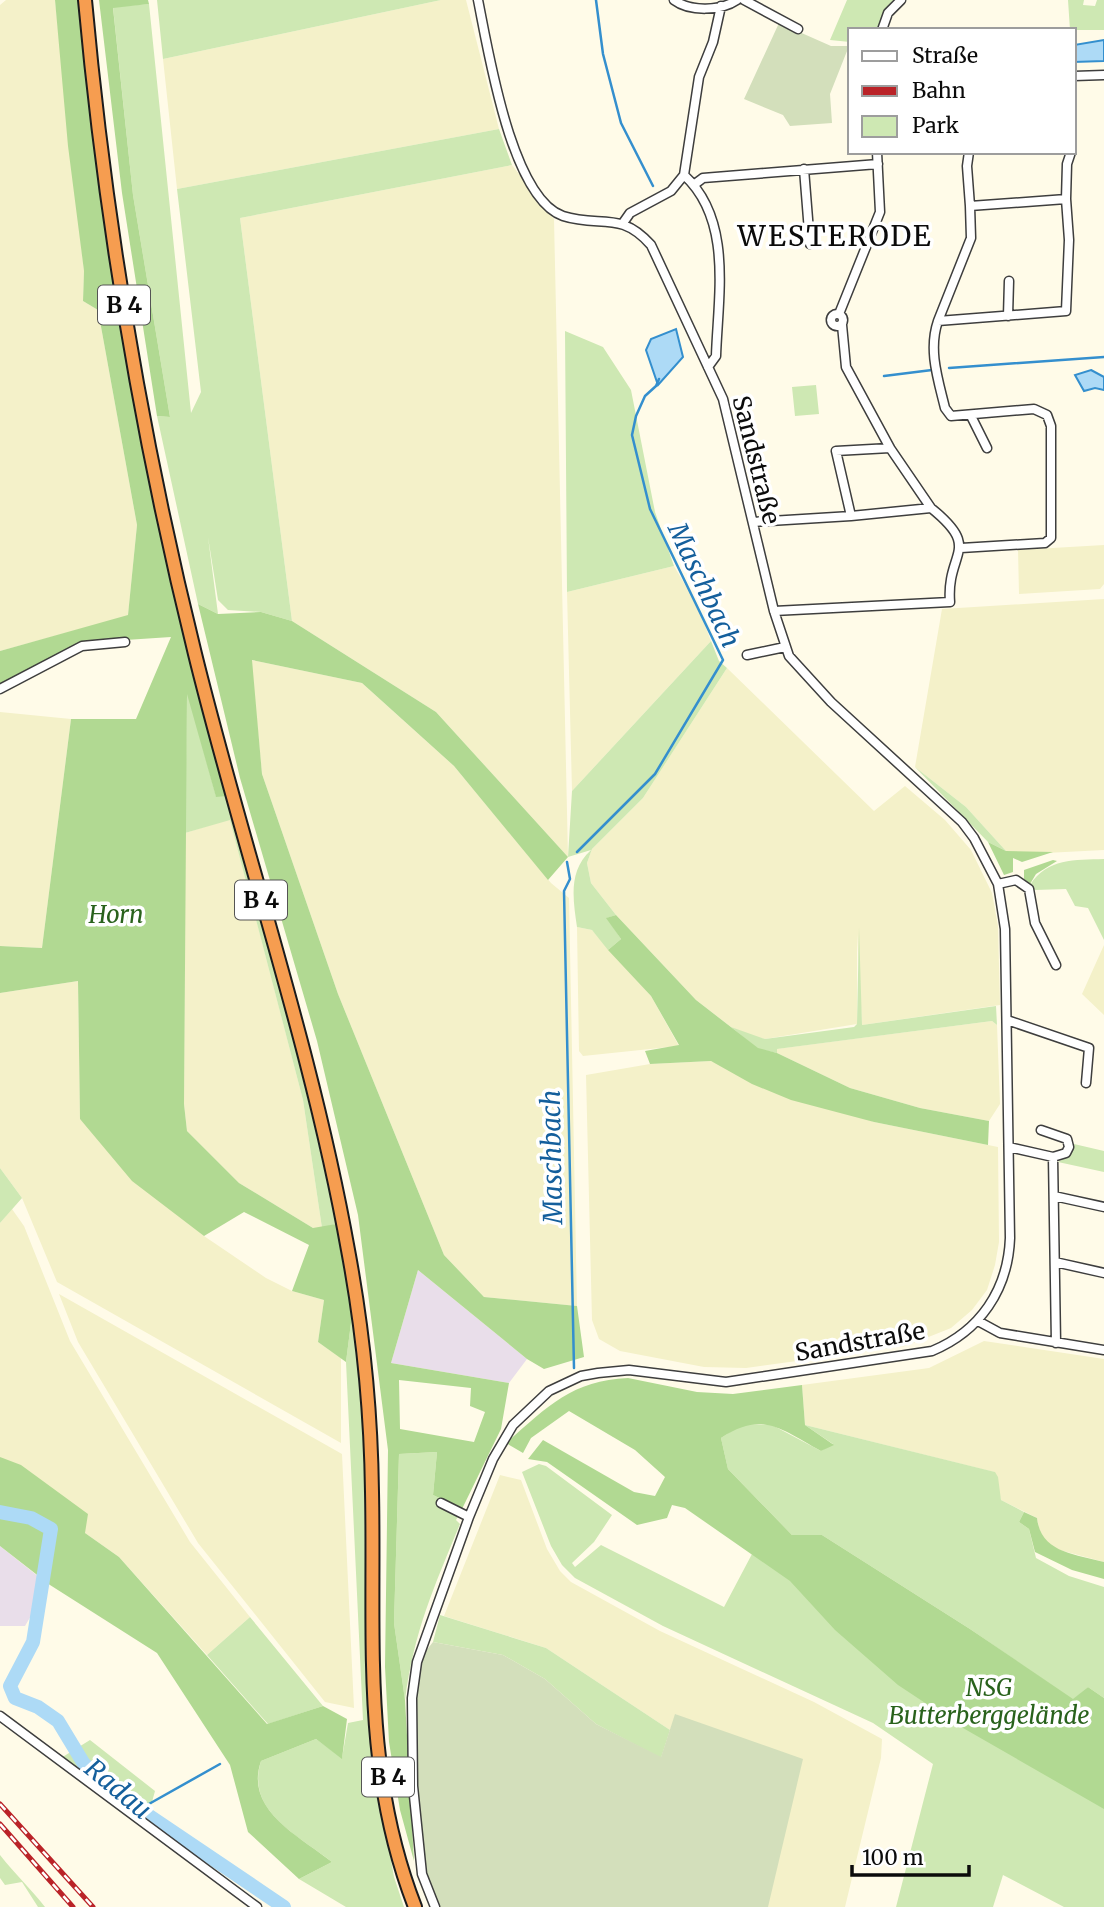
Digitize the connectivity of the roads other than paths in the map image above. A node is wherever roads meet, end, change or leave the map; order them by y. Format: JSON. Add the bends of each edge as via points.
{"nodes":[{"id":1,"x":85,"y":0,"type":"edge"},
{"id":2,"x":93,"y":0,"type":"edge"},
{"id":3,"x":478,"y":0,"type":"edge"},
{"id":4,"x":674,"y":0,"type":"edge"},
{"id":5,"x":737,"y":0,"type":"edge"},
{"id":6,"x":744,"y":0,"type":"edge"},
{"id":7,"x":901,"y":0,"type":"edge"},
{"id":8,"x":721,"y":6,"type":"junction"},
{"id":9,"x":883,"y":28,"type":"edge"},
{"id":10,"x":798,"y":29,"type":"dead end"},
{"id":11,"x":1104,"y":75,"type":"edge"},
{"id":12,"x":1076,"y":76,"type":"edge"},
{"id":13,"x":877,"y":154,"type":"edge"},
{"id":14,"x":970,"y":154,"type":"edge"},
{"id":15,"x":1070,"y":154,"type":"edge"},
{"id":16,"x":878,"y":164,"type":"junction"},
{"id":17,"x":804,"y":169,"type":"junction"},
{"id":18,"x":684,"y":175,"type":"junction"},
{"id":19,"x":695,"y":184,"type":"junction"},
{"id":20,"x":1066,"y":198,"type":"junction"},
{"id":21,"x":970,"y":206,"type":"junction"},
{"id":22,"x":623,"y":223,"type":"junction"},
{"id":23,"x":810,"y":244,"type":"dead end"},
{"id":24,"x":1009,"y":281,"type":"dead end"},
{"id":25,"x":1008,"y":316,"type":"junction"},
{"id":26,"x":938,"y":321,"type":"junction"},
{"id":27,"x":708,"y":367,"type":"junction"},
{"id":28,"x":971,"y":416,"type":"junction"},
{"id":29,"x":890,"y":448,"type":"junction"},
{"id":30,"x":987,"y":449,"type":"dead end"},
{"id":31,"x":931,"y":508,"type":"junction"},
{"id":32,"x":851,"y":516,"type":"junction"},
{"id":33,"x":752,"y":522,"type":"junction"},
{"id":34,"x":961,"y":548,"type":"junction"},
{"id":35,"x":187,"y":606,"type":"junction"},
{"id":36,"x":774,"y":611,"type":"junction"},
{"id":37,"x":125,"y":642,"type":"dead end"},
{"id":38,"x":785,"y":648,"type":"junction"},
{"id":39,"x":747,"y":655,"type":"dead end"},
{"id":40,"x":0,"y":689,"type":"edge"},
{"id":41,"x":998,"y":884,"type":"junction"},
{"id":42,"x":1056,"y":965,"type":"dead end"},
{"id":43,"x":1007,"y":1020,"type":"junction"},
{"id":44,"x":1086,"y":1083,"type":"dead end"},
{"id":45,"x":1041,"y":1130,"type":"dead end"},
{"id":46,"x":1009,"y":1147,"type":"junction"},
{"id":47,"x":1054,"y":1157,"type":"junction"},
{"id":48,"x":1054,"y":1196,"type":"junction"},
{"id":49,"x":1104,"y":1207,"type":"edge"},
{"id":50,"x":1055,"y":1262,"type":"junction"},
{"id":51,"x":1104,"y":1273,"type":"edge"},
{"id":52,"x":978,"y":1321,"type":"junction"},
{"id":53,"x":1056,"y":1343,"type":"junction"},
{"id":54,"x":1104,"y":1350,"type":"edge"},
{"id":55,"x":377,"y":1497,"type":"junction"},
{"id":56,"x":440,"y":1503,"type":"dead end"},
{"id":57,"x":469,"y":1517,"type":"junction"},
{"id":58,"x":0,"y":1716,"type":"edge"},
{"id":59,"x":257,"y":1907,"type":"edge"},
{"id":60,"x":415,"y":1907,"type":"edge"},
{"id":61,"x":422,"y":1907,"type":"edge"},
{"id":62,"x":435,"y":1907,"type":"edge"}],
"edges":[{"from":1,"to":35,"type":"highway","number":"B 4","via":[[128,329]]},
{"from":2,"to":35,"type":"highway","number":"B 4","via":[[133,309]]},
{"from":3,"to":22,"type":"street","via":[[501,114],[536,191],[560,215]]},
{"from":4,"to":8,"type":"street","via":[[692,8]]},
{"from":5,"to":8,"type":"street"},
{"from":6,"to":10,"type":"street"},
{"from":7,"to":9,"type":"street","via":[[888,13]]},
{"from":8,"to":18,"type":"street","via":[[699,77]]},
{"from":11,"to":12,"type":"street"},
{"from":13,"to":16,"type":"street"},
{"from":14,"to":21,"type":"street"},
{"from":15,"to":20,"type":"street"},
{"from":16,"to":17,"type":"street"},
{"from":16,"to":29,"type":"street","via":[[880,212],[839,314],[846,368]]},
{"from":17,"to":19,"type":"street","via":[[703,178]]},
{"from":17,"to":23,"type":"street"},
{"from":18,"to":19,"type":"street"},
{"from":18,"to":22,"type":"street","via":[[671,191],[630,213]]},
{"from":19,"to":27,"type":"street","via":[[713,224],[719,253],[716,355]]},
{"from":20,"to":21,"type":"street"},
{"from":20,"to":25,"type":"street","via":[[1067,309]]},
{"from":21,"to":26,"type":"street","via":[[971,238]]},
{"from":22,"to":27,"type":"street","name":"Sandstraße","via":[[651,245]]},
{"from":24,"to":25,"type":"street"},
{"from":25,"to":26,"type":"street"},
{"from":26,"to":28,"type":"street","via":[[932,338],[945,408],[951,416]]},
{"from":27,"to":33,"type":"street","name":"Sandstraße","via":[[733,431]]},
{"from":28,"to":30,"type":"street"},
{"from":28,"to":34,"type":"street","via":[[1034,409],[1047,415],[1053,520],[1051,538],[1045,543]]},
{"from":29,"to":31,"type":"street"},
{"from":29,"to":32,"type":"street","via":[[836,451]]},
{"from":31,"to":32,"type":"street"},
{"from":31,"to":34,"type":"street","via":[[959,534]]},
{"from":32,"to":33,"type":"street"},
{"from":33,"to":36,"type":"street","name":"Sandstraße"},
{"from":34,"to":36,"type":"street","via":[[948,582],[950,602]]},
{"from":35,"to":55,"type":"highway","number":"B 4","via":[[339,1165],[369,1331]]},
{"from":36,"to":38,"type":"street","name":"Sandstraße"},
{"from":37,"to":40,"type":"street","via":[[82,646]]},
{"from":38,"to":39,"type":"street"},
{"from":38,"to":41,"type":"street","name":"Sandstraße","via":[[831,702],[962,822],[984,852]]},
{"from":41,"to":42,"type":"street","via":[[1016,880],[1030,889],[1035,923]]},
{"from":41,"to":43,"type":"street","name":"Sandstraße","via":[[1005,929]]},
{"from":43,"to":44,"type":"street","via":[[1089,1048]]},
{"from":43,"to":46,"type":"street","name":"Sandstraße"},
{"from":45,"to":47,"type":"street","via":[[1062,1135],[1069,1143],[1066,1153]]},
{"from":46,"to":47,"type":"street"},
{"from":46,"to":52,"type":"street","name":"Sandstraße","via":[[1008,1263],[997,1294]]},
{"from":47,"to":48,"type":"street"},
{"from":48,"to":49,"type":"street"},
{"from":48,"to":50,"type":"street"},
{"from":50,"to":51,"type":"street"},
{"from":50,"to":53,"type":"street"},
{"from":52,"to":53,"type":"street","via":[[1000,1333]]},
{"from":52,"to":57,"type":"street","name":"Sandstraße","via":[[950,1343],[919,1355],[726,1382],[629,1370],[581,1376],[536,1402],[513,1424]]},
{"from":53,"to":54,"type":"street"},
{"from":55,"to":60,"type":"highway","number":"B 4","via":[[371,1667],[375,1736],[388,1815]]},
{"from":55,"to":61,"type":"highway","number":"B 4","via":[[379,1687],[386,1766],[402,1846]]},
{"from":56,"to":57,"type":"street"},
{"from":57,"to":62,"type":"street","name":"Sandstraße","via":[[427,1629],[412,1698],[419,1857]]},
{"from":58,"to":59,"type":"street"}]}
